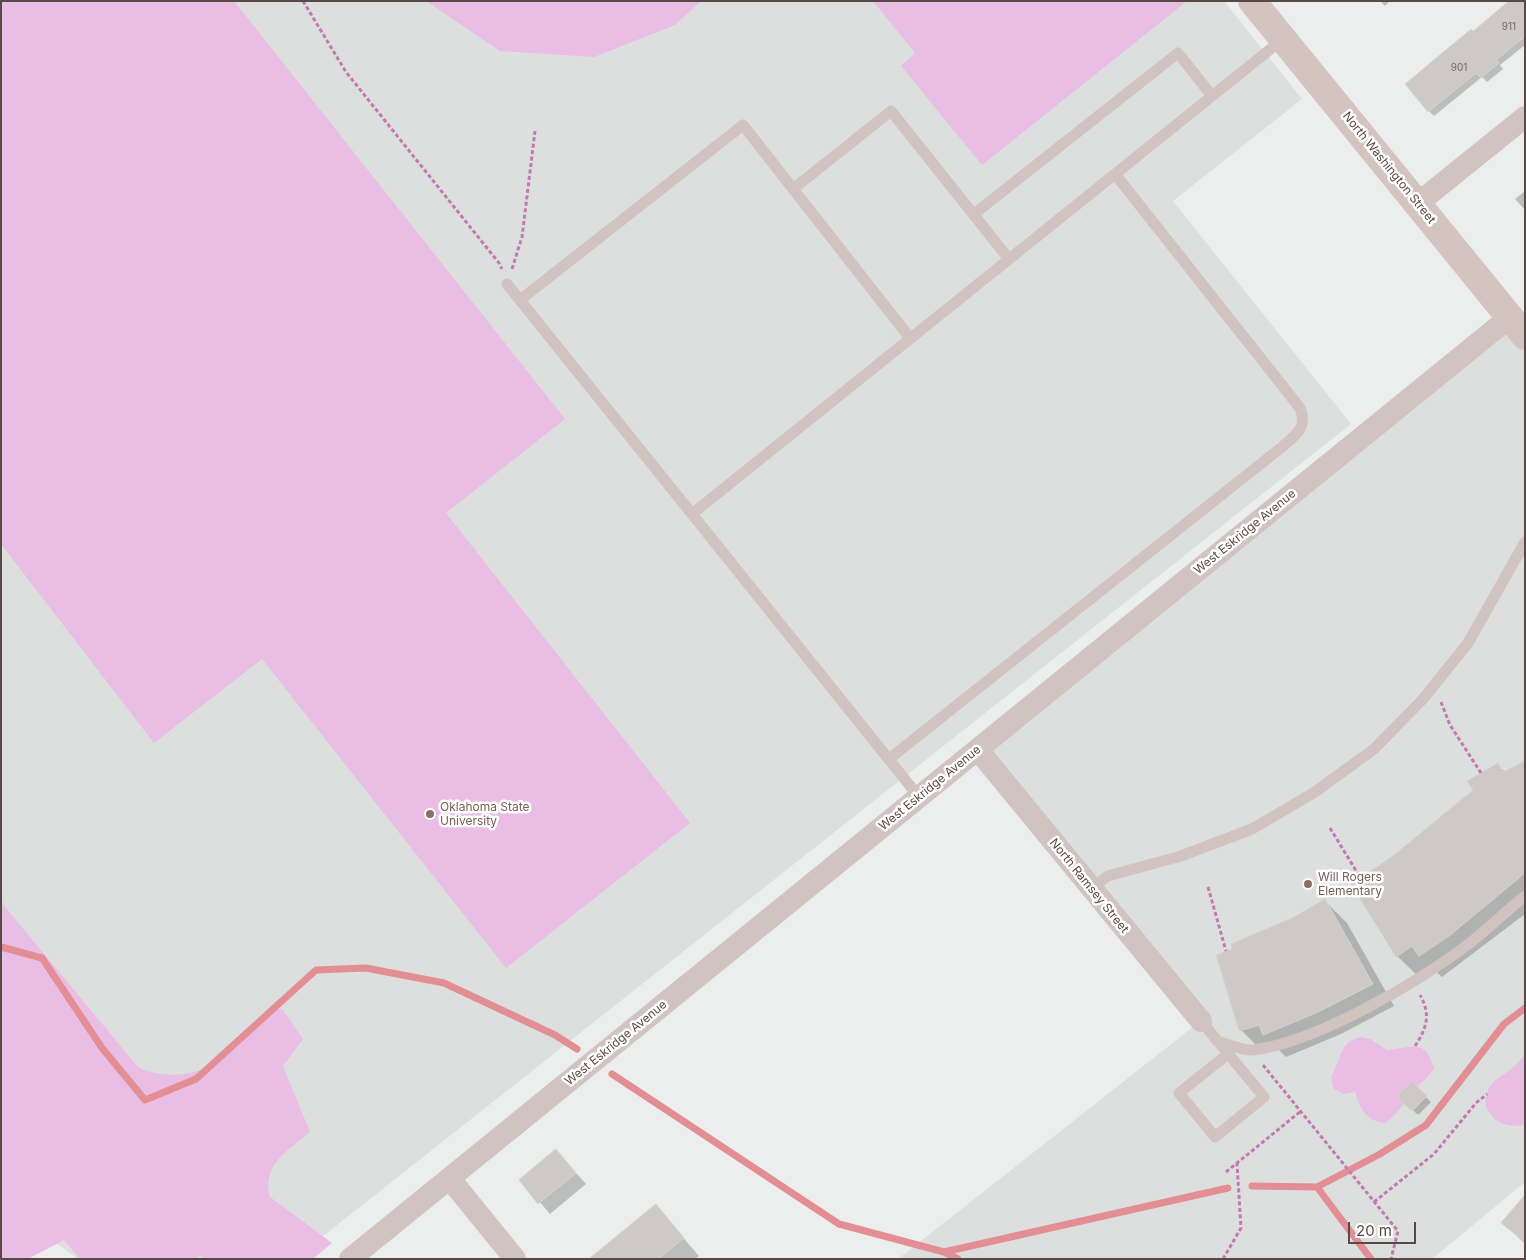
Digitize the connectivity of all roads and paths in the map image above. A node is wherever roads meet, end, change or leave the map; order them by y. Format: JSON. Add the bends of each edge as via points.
{"nodes":[{"id":1,"x":303,"y":1,"type":"edge"},
{"id":2,"x":1252,"y":1,"type":"edge"},
{"id":3,"x":1283,"y":39,"type":"junction"},
{"id":4,"x":1212,"y":96,"type":"junction"},
{"id":5,"x":1525,"y":117,"type":"edge"},
{"id":6,"x":535,"y":131,"type":"dead end"},
{"id":7,"x":1115,"y":174,"type":"junction"},
{"id":8,"x":793,"y":189,"type":"junction"},
{"id":9,"x":1418,"y":204,"type":"junction"},
{"id":10,"x":974,"y":214,"type":"junction"},
{"id":11,"x":1009,"y":259,"type":"junction"},
{"id":12,"x":507,"y":284,"type":"junction"},
{"id":13,"x":520,"y":300,"type":"junction"},
{"id":14,"x":1517,"y":326,"type":"edge"},
{"id":15,"x":910,"y":338,"type":"junction"},
{"id":16,"x":692,"y":514,"type":"junction"},
{"id":17,"x":1525,"y":542,"type":"edge"},
{"id":18,"x":1435,"y":685,"type":"junction"},
{"id":19,"x":978,"y":750,"type":"junction"},
{"id":20,"x":889,"y":759,"type":"junction"},
{"id":21,"x":1481,"y":773,"type":"dead end"},
{"id":22,"x":919,"y":797,"type":"junction"},
{"id":23,"x":1330,"y":828,"type":"dead end"},
{"id":24,"x":1363,"y":882,"type":"dead end"},
{"id":25,"x":1208,"y":887,"type":"dead end"},
{"id":26,"x":1091,"y":889,"type":"junction"},
{"id":27,"x":1525,"y":896,"type":"edge"},
{"id":28,"x":1226,"y":951,"type":"dead end"},
{"id":29,"x":1412,"y":982,"type":"junction"},
{"id":30,"x":1200,"y":1022,"type":"joint"},
{"id":31,"x":1217,"y":1041,"type":"junction"},
{"id":32,"x":1415,"y":1046,"type":"dead end"},
{"id":33,"x":1252,"y":1050,"type":"junction"},
{"id":34,"x":1228,"y":1054,"type":"junction"},
{"id":35,"x":1487,"y":1094,"type":"dead end"},
{"id":36,"x":1301,"y":1111,"type":"junction"},
{"id":37,"x":1237,"y":1164,"type":"junction"},
{"id":38,"x":1226,"y":1172,"type":"dead end"},
{"id":39,"x":450,"y":1179,"type":"junction"},
{"id":40,"x":1374,"y":1202,"type":"junction"},
{"id":41,"x":350,"y":1259,"type":"edge"},
{"id":42,"x":515,"y":1259,"type":"edge"},
{"id":43,"x":1223,"y":1259,"type":"edge"},
{"id":44,"x":1391,"y":1259,"type":"edge"}],
"edges":[{"from":1,"to":12,"type":"path","via":[[346,72],[499,263]]},
{"from":2,"to":3,"type":"main road","name":"North Washington Street"},
{"from":3,"to":4,"type":"lane"},
{"from":3,"to":9,"type":"main road","name":"North Washington Street"},
{"from":4,"to":7,"type":"lane"},
{"from":4,"to":10,"type":"lane","via":[[1178,53]]},
{"from":5,"to":9,"type":"street"},
{"from":6,"to":12,"type":"path","via":[[522,238]]},
{"from":7,"to":11,"type":"lane"},
{"from":7,"to":20,"type":"lane","via":[[1297,404],[1304,417],[1302,427],[1282,447]]},
{"from":8,"to":10,"type":"lane","via":[[891,111]]},
{"from":8,"to":13,"type":"lane","via":[[743,125]]},
{"from":8,"to":15,"type":"lane"},
{"from":9,"to":14,"type":"main road","name":"North Washington Street"},
{"from":10,"to":11,"type":"lane"},
{"from":11,"to":15,"type":"lane"},
{"from":12,"to":13,"type":"lane"},
{"from":13,"to":16,"type":"lane"},
{"from":14,"to":19,"type":"street","name":"West Eskridge Avenue"},
{"from":15,"to":16,"type":"lane"},
{"from":16,"to":20,"type":"lane"},
{"from":17,"to":18,"type":"lane","via":[[1468,644]]},
{"from":18,"to":21,"type":"path","via":[[1450,725]]},
{"from":18,"to":26,"type":"lane","via":[[1374,749],[1315,792],[1252,830],[1181,856],[1108,876]]},
{"from":19,"to":22,"type":"street","name":"West Eskridge Avenue"},
{"from":19,"to":26,"type":"street","name":"North Ramsey Street"},
{"from":20,"to":22,"type":"lane"},
{"from":22,"to":39,"type":"street","name":"West Eskridge Avenue"},
{"from":23,"to":24,"type":"path"},
{"from":25,"to":28,"type":"path"},
{"from":26,"to":30,"type":"street","name":"North Ramsey Street"},
{"from":27,"to":29,"type":"lane","via":[[1469,943]]},
{"from":29,"to":32,"type":"path","via":[[1425,1003],[1428,1018]]},
{"from":29,"to":33,"type":"lane","via":[[1326,1026],[1286,1042]]},
{"from":30,"to":31,"type":"lane"},
{"from":31,"to":33,"type":"lane"},
{"from":31,"to":34,"type":"lane"},
{"from":33,"to":36,"type":"path"},
{"from":34,"to":34,"type":"lane","via":[[1264,1097],[1215,1136],[1179,1092]]},
{"from":35,"to":40,"type":"path","via":[[1434,1154]]},
{"from":36,"to":37,"type":"path"},
{"from":36,"to":40,"type":"path"},
{"from":37,"to":38,"type":"path"},
{"from":37,"to":43,"type":"path","via":[[1241,1228]]},
{"from":39,"to":41,"type":"street","name":"West Eskridge Avenue"},
{"from":39,"to":42,"type":"street"},
{"from":40,"to":44,"type":"path","via":[[1398,1231]]}]}
